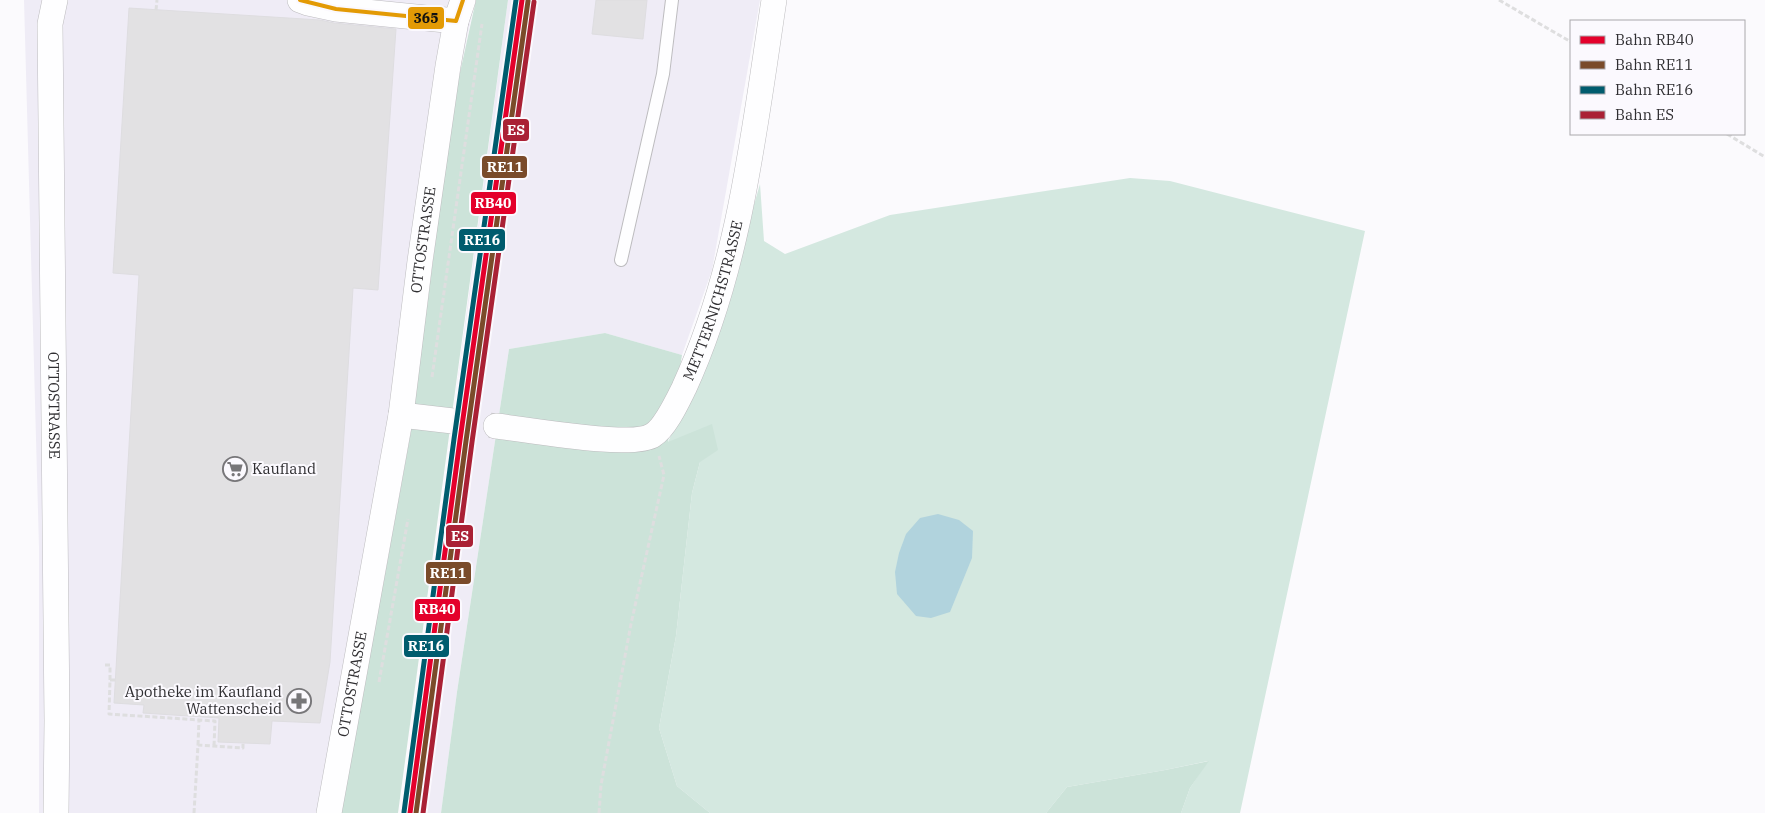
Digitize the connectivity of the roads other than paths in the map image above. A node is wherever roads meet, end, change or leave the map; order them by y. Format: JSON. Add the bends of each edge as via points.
{"nodes":[{"id":1,"x":55,"y":0,"type":"edge"},
{"id":2,"x":300,"y":0,"type":"edge"},
{"id":3,"x":672,"y":0,"type":"edge"},
{"id":4,"x":774,"y":0,"type":"edge"},
{"id":5,"x":456,"y":7,"type":"edge"},
{"id":6,"x":621,"y":260,"type":"dead end"},
{"id":7,"x":401,"y":415,"type":"junction"},
{"id":8,"x":453,"y":421,"type":"tunnel mouth"},
{"id":9,"x":496,"y":426,"type":"tunnel mouth"},
{"id":10,"x":56,"y":813,"type":"edge"},
{"id":11,"x":328,"y":813,"type":"edge"}],
"edges":[{"from":1,"to":10,"type":"street","name":"OTTOSTRASSE","via":[[50,24],[58,720]]},
{"from":2,"to":5,"type":"street","name":"OTTOSTRASSE","via":[[336,8]]},
{"from":3,"to":6,"type":"lane","via":[[662,74]]},
{"from":4,"to":9,"type":"street","name":"METTERNICHSTRASSE","via":[[748,174],[723,283],[694,365],[666,421],[653,436],[629,441]]},
{"from":5,"to":7,"type":"street","name":"OTTOSTRASSE"},
{"from":7,"to":8,"type":"street"},
{"from":7,"to":11,"type":"street","name":"OTTOSTRASSE"}]}
